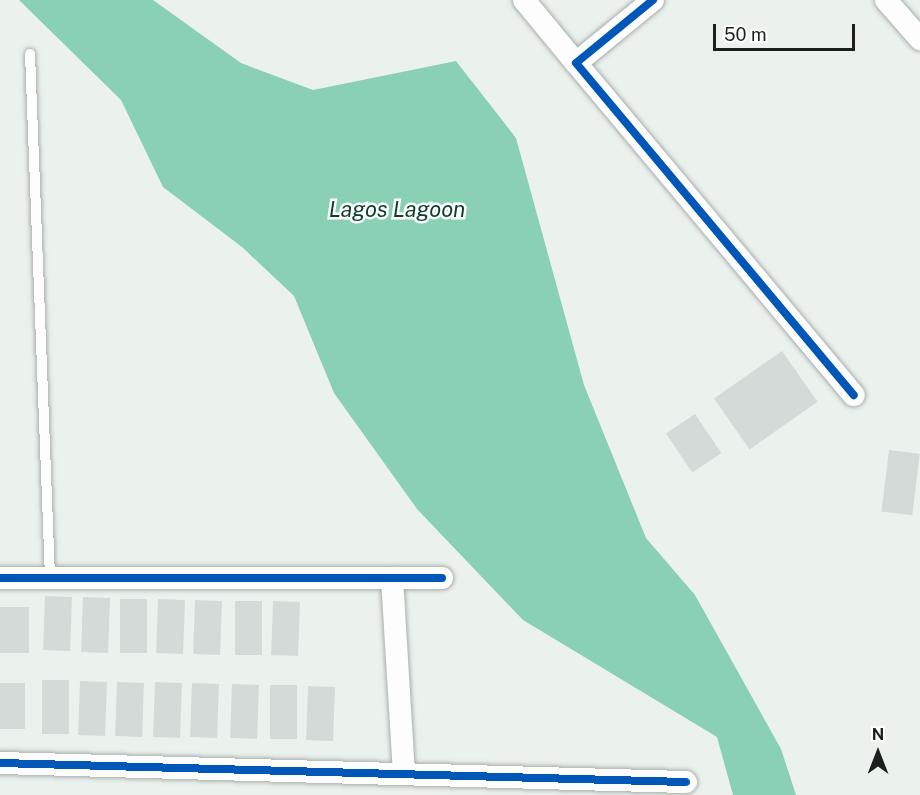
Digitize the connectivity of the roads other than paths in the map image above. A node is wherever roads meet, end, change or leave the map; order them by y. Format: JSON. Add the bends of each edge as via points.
{"nodes":[{"id":1,"x":524,"y":0,"type":"edge"},
{"id":2,"x":653,"y":0,"type":"edge"},
{"id":3,"x":886,"y":0,"type":"edge"},
{"id":4,"x":920,"y":39,"type":"edge"},
{"id":5,"x":30,"y":54,"type":"dead end"},
{"id":6,"x":576,"y":63,"type":"junction"},
{"id":7,"x":854,"y":395,"type":"dead end"},
{"id":8,"x":0,"y":578,"type":"edge"},
{"id":9,"x":50,"y":578,"type":"junction"},
{"id":10,"x":392,"y":578,"type":"junction"},
{"id":11,"x":442,"y":578,"type":"dead end"},
{"id":12,"x":0,"y":763,"type":"edge"},
{"id":13,"x":404,"y":774,"type":"junction"},
{"id":14,"x":686,"y":782,"type":"dead end"}],
"edges":[{"from":1,"to":6,"type":"street"},
{"from":2,"to":6,"type":"street"},
{"from":3,"to":4,"type":"street"},
{"from":5,"to":9,"type":"lane"},
{"from":6,"to":7,"type":"street"},
{"from":8,"to":9,"type":"street"},
{"from":9,"to":10,"type":"street"},
{"from":10,"to":11,"type":"street"},
{"from":10,"to":13,"type":"street"},
{"from":12,"to":13,"type":"street"},
{"from":13,"to":14,"type":"street"}]}
